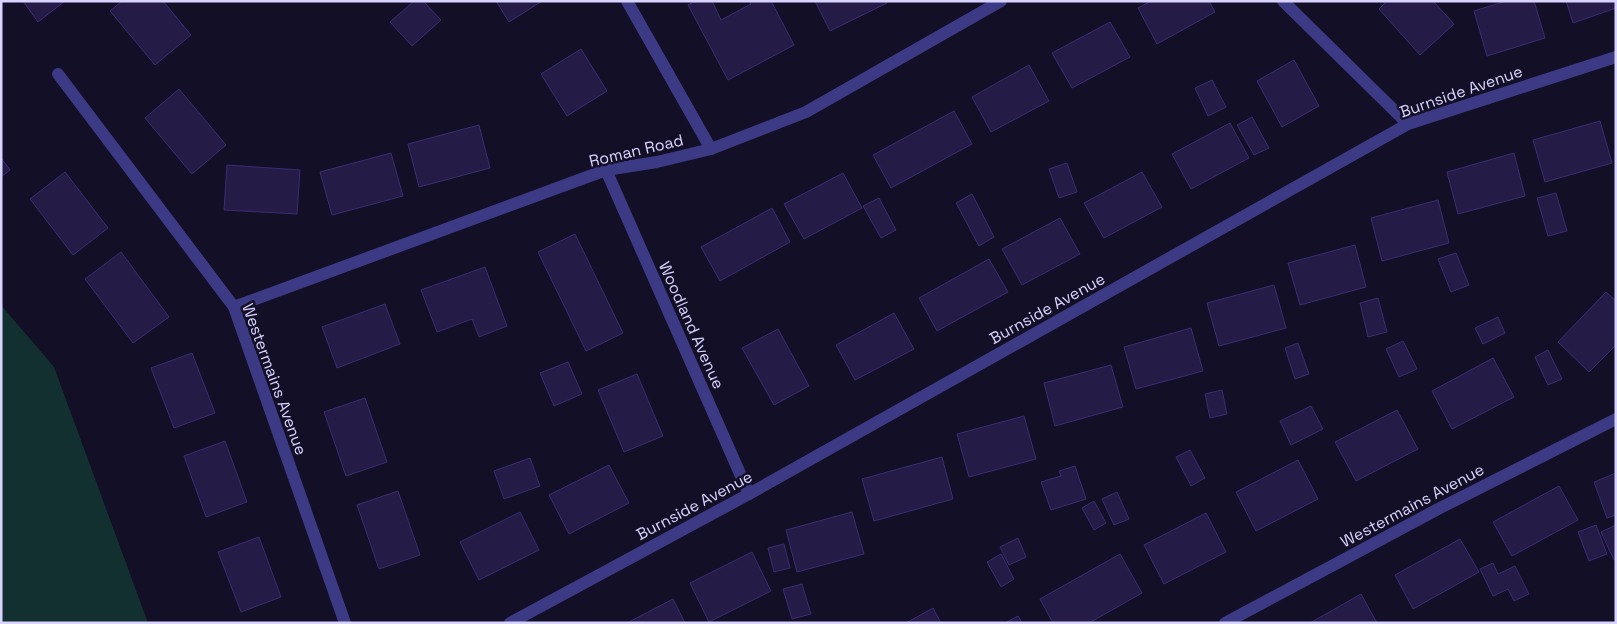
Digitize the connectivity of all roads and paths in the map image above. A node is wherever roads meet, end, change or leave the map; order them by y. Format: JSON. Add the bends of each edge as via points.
{"nodes":[{"id":1,"x":627,"y":1,"type":"edge"},
{"id":2,"x":1001,"y":1,"type":"edge"},
{"id":3,"x":1284,"y":1,"type":"edge"},
{"id":4,"x":1616,"y":57,"type":"edge"},
{"id":5,"x":58,"y":74,"type":"dead end"},
{"id":6,"x":1408,"y":124,"type":"junction"},
{"id":7,"x":711,"y":149,"type":"junction"},
{"id":8,"x":606,"y":170,"type":"junction"},
{"id":9,"x":234,"y":307,"type":"junction"},
{"id":10,"x":1616,"y":419,"type":"edge"},
{"id":11,"x":749,"y":494,"type":"junction"},
{"id":12,"x":345,"y":623,"type":"edge"},
{"id":13,"x":510,"y":623,"type":"edge"},
{"id":14,"x":1225,"y":623,"type":"edge"}],
"edges":[{"from":1,"to":7,"type":"street"},
{"from":2,"to":7,"type":"street","name":"Roman Road","via":[[806,112]]},
{"from":3,"to":6,"type":"street"},
{"from":4,"to":6,"type":"street","name":"Burnside Avenue"},
{"from":5,"to":9,"type":"street","name":"Westermains Avenue"},
{"from":6,"to":11,"type":"street","name":"Burnside Avenue"},
{"from":7,"to":8,"type":"street","name":"Roman Road"},
{"from":8,"to":9,"type":"street","name":"Roman Road"},
{"from":8,"to":11,"type":"street","name":"Woodland Avenue"},
{"from":9,"to":12,"type":"street","name":"Westermains Avenue"},
{"from":10,"to":14,"type":"street","name":"Westermains Avenue","via":[[1440,508]]},
{"from":11,"to":13,"type":"street","name":"Burnside Avenue"}]}
